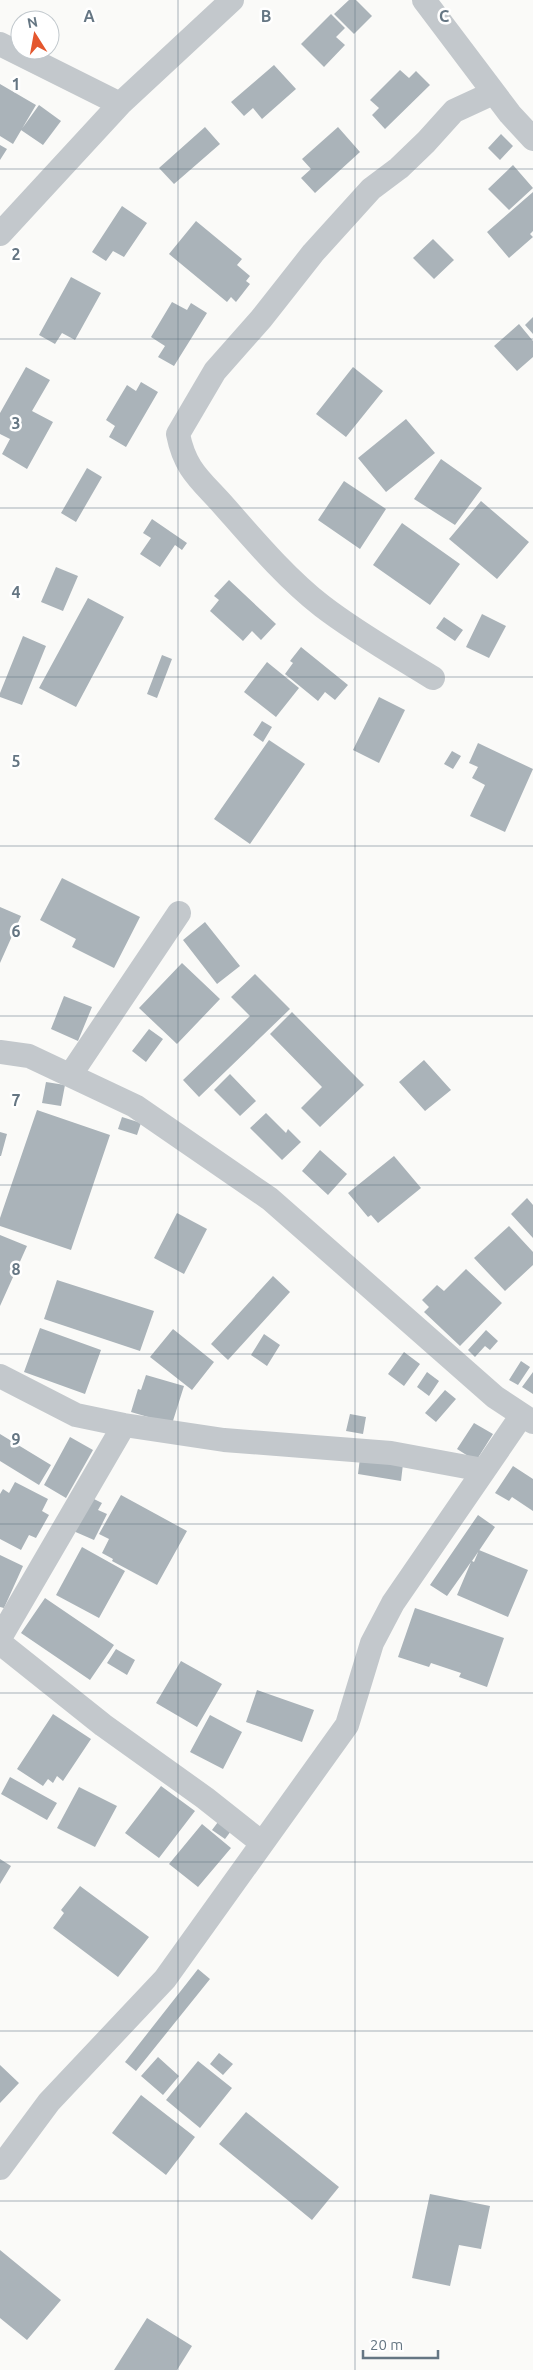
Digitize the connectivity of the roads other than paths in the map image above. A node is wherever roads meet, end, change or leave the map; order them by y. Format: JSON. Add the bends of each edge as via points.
{"nodes":[{"id":1,"x":232,"y":0,"type":"edge"},
{"id":2,"x":424,"y":0,"type":"edge"},
{"id":3,"x":0,"y":44,"type":"edge"},
{"id":4,"x":493,"y":92,"type":"junction"},
{"id":5,"x":120,"y":104,"type":"junction"},
{"id":6,"x":533,"y":139,"type":"edge"},
{"id":7,"x":0,"y":234,"type":"edge"},
{"id":8,"x":433,"y":678,"type":"dead end"},
{"id":9,"x":180,"y":913,"type":"dead end"},
{"id":10,"x":0,"y":1052,"type":"edge"},
{"id":11,"x":70,"y":1074,"type":"junction"},
{"id":12,"x":0,"y":1376,"type":"edge"},
{"id":13,"x":527,"y":1419,"type":"edge"},
{"id":14,"x":124,"y":1425,"type":"junction"},
{"id":15,"x":483,"y":1470,"type":"junction"},
{"id":16,"x":0,"y":1638,"type":"edge"},
{"id":17,"x":0,"y":1643,"type":"edge"},
{"id":18,"x":262,"y":1843,"type":"junction"},
{"id":19,"x":0,"y":2168,"type":"edge"}],
"edges":[{"from":1,"to":5,"type":"street"},
{"from":2,"to":4,"type":"street"},
{"from":3,"to":5,"type":"street"},
{"from":4,"to":6,"type":"street"},
{"from":4,"to":8,"type":"street","via":[[454,111],[399,168],[371,189],[313,253],[216,371],[178,434],[181,450],[192,472],[290,577],[336,616]]},
{"from":5,"to":7,"type":"street"},
{"from":9,"to":11,"type":"street"},
{"from":10,"to":11,"type":"street","via":[[29,1056]]},
{"from":11,"to":13,"type":"street","via":[[135,1106],[270,1199],[495,1397]]},
{"from":12,"to":14,"type":"street","via":[[76,1415]]},
{"from":13,"to":15,"type":"street"},
{"from":14,"to":15,"type":"street","via":[[224,1440],[391,1453]]},
{"from":14,"to":16,"type":"street"},
{"from":15,"to":18,"type":"street","via":[[393,1603],[372,1643],[347,1725]]},
{"from":17,"to":18,"type":"street"},
{"from":18,"to":19,"type":"street","via":[[165,1979],[49,2102]]}]}
